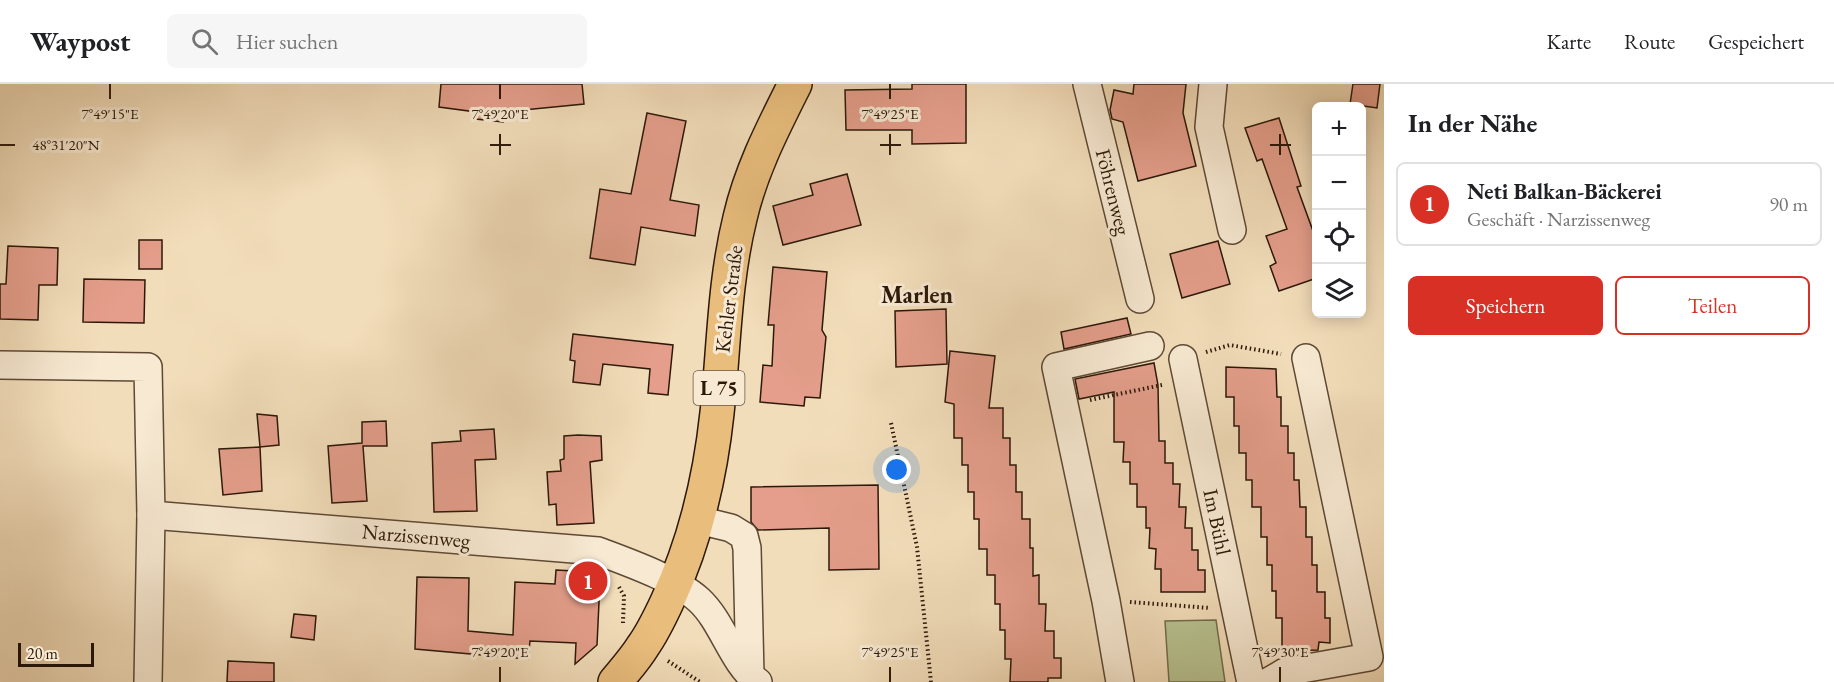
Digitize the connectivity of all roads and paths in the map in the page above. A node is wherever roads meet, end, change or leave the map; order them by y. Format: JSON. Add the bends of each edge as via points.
{"nodes":[{"id":1,"x":795,"y":84,"type":"edge"},
{"id":2,"x":1087,"y":84,"type":"edge"},
{"id":3,"x":1213,"y":84,"type":"edge"},
{"id":4,"x":1232,"y":230,"type":"dead end"},
{"id":5,"x":1140,"y":299,"type":"dead end"},
{"id":6,"x":1150,"y":346,"type":"dead end"},
{"id":7,"x":1306,"y":358,"type":"joint"},
{"id":8,"x":0,"y":364,"type":"edge"},
{"id":9,"x":1185,"y":369,"type":"junction"},
{"id":10,"x":1066,"y":405,"type":"junction"},
{"id":11,"x":891,"y":423,"type":"dead end"},
{"id":12,"x":151,"y":515,"type":"junction"},
{"id":13,"x":698,"y":520,"type":"junction"},
{"id":14,"x":675,"y":584,"type":"junction"},
{"id":15,"x":1106,"y":601,"type":"junction"},
{"id":16,"x":1236,"y":610,"type":"junction"},
{"id":17,"x":750,"y":680,"type":"edge"},
{"id":18,"x":148,"y":682,"type":"edge"},
{"id":19,"x":615,"y":682,"type":"edge"},
{"id":20,"x":931,"y":682,"type":"edge"},
{"id":21,"x":1120,"y":682,"type":"edge"},
{"id":22,"x":1255,"y":682,"type":"edge"},
{"id":23,"x":1268,"y":682,"type":"edge"}],
"edges":[{"from":1,"to":13,"type":"main road","name":"Kehler Straße","number":"L 75","via":[[755,166],[740,219],[725,303],[717,413]]},
{"from":2,"to":5,"type":"street","name":"Föhrenweg"},
{"from":3,"to":4,"type":"street","via":[[1209,127]]},
{"from":6,"to":10,"type":"street","via":[[1056,367]]},
{"from":7,"to":9,"type":"path","via":[[1230,345]]},
{"from":7,"to":23,"type":"street","via":[[1369,657],[1285,672]]},
{"from":8,"to":12,"type":"street","via":[[148,367]]},
{"from":9,"to":10,"type":"path"},
{"from":9,"to":16,"type":"street","name":"Im Bühl"},
{"from":10,"to":15,"type":"street"},
{"from":11,"to":20,"type":"path","via":[[917,548]]},
{"from":12,"to":14,"type":"street","name":"Narzissenweg","via":[[598,551]]},
{"from":12,"to":18,"type":"street"},
{"from":13,"to":14,"type":"main road","name":"Kehler Straße","number":"L 75"},
{"from":13,"to":17,"type":"street","via":[[731,528],[744,536]]},
{"from":14,"to":17,"type":"street","name":"Narzissenweg","via":[[699,599]]},
{"from":14,"to":19,"type":"main road","name":"Kehler Straße","number":"L 75","via":[[644,645]]},
{"from":15,"to":16,"type":"path"},
{"from":15,"to":21,"type":"street"},
{"from":16,"to":22,"type":"street","name":"Im Bühl","via":[[1250,678]]}]}
